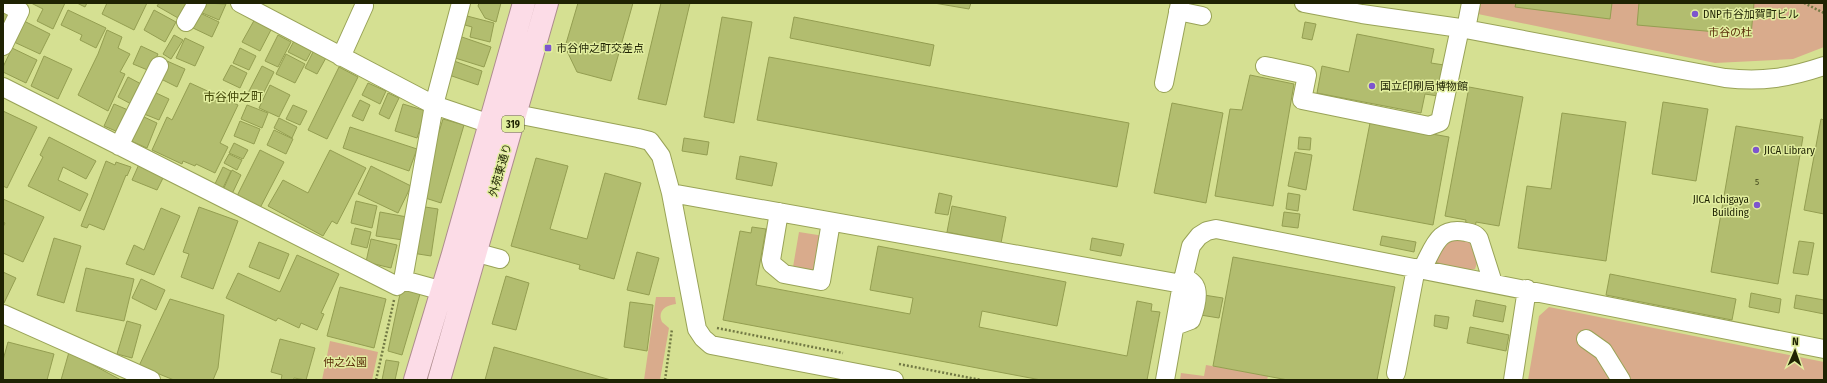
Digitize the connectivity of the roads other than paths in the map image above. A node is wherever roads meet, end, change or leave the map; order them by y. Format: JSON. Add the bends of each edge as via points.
{"nodes":[{"id":1,"x":5,"y":3,"type":"edge"},
{"id":2,"x":197,"y":3,"type":"edge"},
{"id":3,"x":461,"y":3,"type":"edge"},
{"id":4,"x":524,"y":3,"type":"edge"},
{"id":5,"x":547,"y":3,"type":"edge"},
{"id":6,"x":1304,"y":3,"type":"edge"},
{"id":7,"x":1471,"y":3,"type":"edge"},
{"id":8,"x":251,"y":6,"type":"edge"},
{"id":9,"x":364,"y":6,"type":"dead end"},
{"id":10,"x":1179,"y":7,"type":"edge"},
{"id":11,"x":1202,"y":16,"type":"dead end"},
{"id":12,"x":186,"y":22,"type":"dead end"},
{"id":13,"x":1463,"y":29,"type":"junction"},
{"id":14,"x":3,"y":46,"type":"edge"},
{"id":15,"x":341,"y":57,"type":"junction"},
{"id":16,"x":159,"y":66,"type":"dead end"},
{"id":17,"x":1265,"y":66,"type":"dead end"},
{"id":18,"x":1824,"y":66,"type":"edge"},
{"id":19,"x":1164,"y":83,"type":"dead end"},
{"id":20,"x":3,"y":87,"type":"edge"},
{"id":21,"x":434,"y":104,"type":"junction"},
{"id":22,"x":514,"y":122,"type":"junction"},
{"id":23,"x":489,"y":124,"type":"junction"},
{"id":24,"x":119,"y":146,"type":"junction"},
{"id":25,"x":671,"y":193,"type":"junction"},
{"id":26,"x":779,"y":212,"type":"junction"},
{"id":27,"x":831,"y":222,"type":"junction"},
{"id":28,"x":455,"y":247,"type":"junction"},
{"id":29,"x":476,"y":253,"type":"junction"},
{"id":30,"x":500,"y":259,"type":"dead end"},
{"id":31,"x":1419,"y":268,"type":"junction"},
{"id":32,"x":1183,"y":280,"type":"junction"},
{"id":33,"x":400,"y":283,"type":"junction"},
{"id":34,"x":1493,"y":283,"type":"junction"},
{"id":35,"x":1527,"y":289,"type":"junction"},
{"id":36,"x":442,"y":291,"type":"junction"},
{"id":37,"x":463,"y":296,"type":"junction"},
{"id":38,"x":3,"y":314,"type":"edge"},
{"id":39,"x":1586,"y":339,"type":"dead end"},
{"id":40,"x":1824,"y":349,"type":"edge"},
{"id":41,"x":1396,"y":373,"type":"dead end"},
{"id":42,"x":838,"y":375,"type":"edge"},
{"id":43,"x":151,"y":380,"type":"edge"},
{"id":44,"x":415,"y":380,"type":"edge"},
{"id":45,"x":439,"y":380,"type":"edge"},
{"id":46,"x":894,"y":380,"type":"edge"},
{"id":47,"x":1165,"y":380,"type":"edge"},
{"id":48,"x":1513,"y":380,"type":"edge"},
{"id":49,"x":1621,"y":380,"type":"edge"}],
"edges":[{"from":1,"to":14,"type":"street","via":[[20,11]]},
{"from":2,"to":12,"type":"street"},
{"from":3,"to":21,"type":"street"},
{"from":4,"to":23,"type":"main road","name":"外苑東通り","number":"319"},
{"from":5,"to":22,"type":"main road","name":"外苑東通り","number":"319"},
{"from":6,"to":13,"type":"street"},
{"from":7,"to":13,"type":"street","via":[[1469,19]]},
{"from":8,"to":15,"type":"street"},
{"from":9,"to":15,"type":"street"},
{"from":10,"to":11,"type":"street"},
{"from":10,"to":19,"type":"street"},
{"from":13,"to":17,"type":"street","via":[[1440,122],[1429,126],[1302,100],[1308,75]]},
{"from":13,"to":18,"type":"street","via":[[1705,75],[1745,80],[1766,80]]},
{"from":15,"to":21,"type":"street"},
{"from":16,"to":24,"type":"street"},
{"from":20,"to":24,"type":"street"},
{"from":21,"to":23,"type":"street"},
{"from":21,"to":33,"type":"street"},
{"from":22,"to":23,"type":"street"},
{"from":22,"to":25,"type":"street","via":[[650,141],[661,156]]},
{"from":22,"to":29,"type":"main road","name":"外苑東通り","number":"319"},
{"from":23,"to":28,"type":"main road","name":"外苑東通り","number":"319"},
{"from":24,"to":33,"type":"street"},
{"from":25,"to":26,"type":"street"},
{"from":25,"to":42,"type":"street","via":[[697,329],[703,338],[711,345]]},
{"from":26,"to":27,"type":"street"},
{"from":26,"to":27,"type":"street","via":[[771,260],[775,268],[784,274],[821,281]]},
{"from":27,"to":32,"type":"street"},
{"from":28,"to":29,"type":"street"},
{"from":28,"to":36,"type":"main road","name":"外苑東通り","number":"319"},
{"from":29,"to":30,"type":"street"},
{"from":29,"to":37,"type":"main road","name":"外苑東通り","number":"319"},
{"from":31,"to":32,"type":"street","via":[[1216,229],[1199,236],[1191,246]]},
{"from":31,"to":34,"type":"street"},
{"from":31,"to":34,"type":"street","via":[[1438,239],[1446,232],[1466,232],[1480,239]]},
{"from":31,"to":41,"type":"street"},
{"from":32,"to":47,"type":"street","via":[[1196,287],[1197,292],[1191,320],[1175,326]]},
{"from":33,"to":36,"type":"street"},
{"from":34,"to":35,"type":"street"},
{"from":35,"to":40,"type":"street"},
{"from":35,"to":48,"type":"street"},
{"from":36,"to":37,"type":"street"},
{"from":36,"to":44,"type":"main road","name":"外苑東通り","number":"319"},
{"from":37,"to":45,"type":"main road","name":"外苑東通り","number":"319"},
{"from":38,"to":43,"type":"street"},
{"from":39,"to":49,"type":"street","via":[[1604,351]]},
{"from":42,"to":46,"type":"street"}]}
